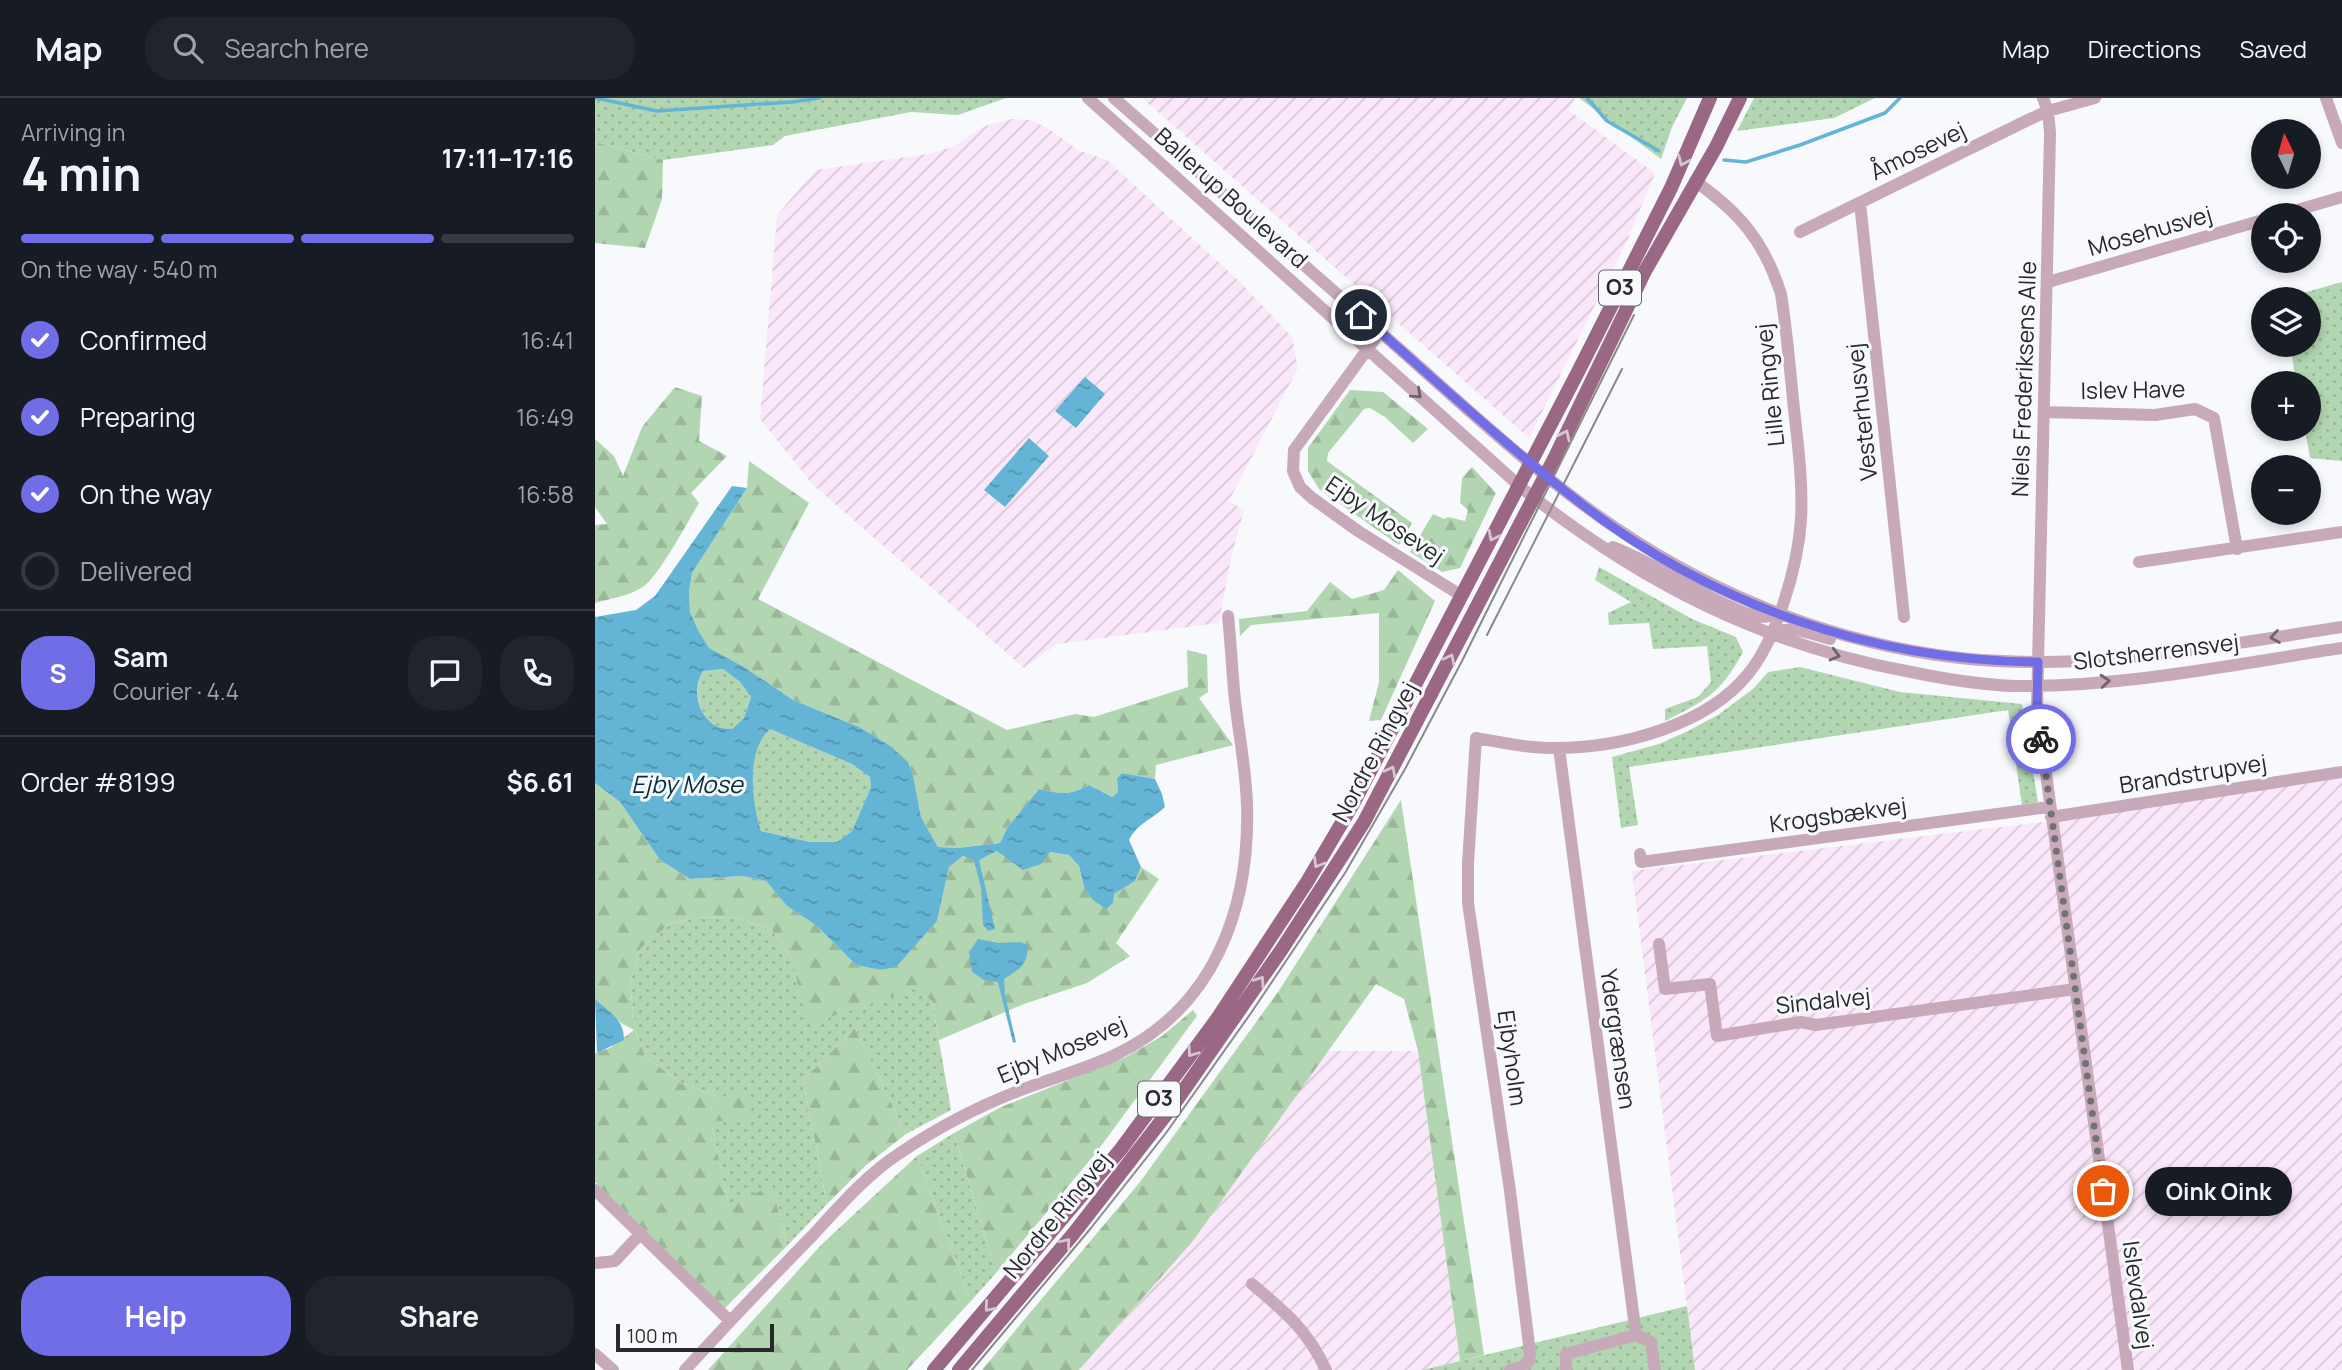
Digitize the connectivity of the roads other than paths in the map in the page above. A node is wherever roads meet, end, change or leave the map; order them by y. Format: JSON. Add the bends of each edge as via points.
{"nodes":[{"id":1,"x":1088,"y":98,"type":"edge"},
{"id":2,"x":1114,"y":98,"type":"edge"},
{"id":3,"x":1710,"y":98,"type":"edge"},
{"id":4,"x":1740,"y":98,"type":"edge"},
{"id":5,"x":2043,"y":98,"type":"edge"},
{"id":6,"x":2095,"y":98,"type":"edge"},
{"id":7,"x":2326,"y":98,"type":"edge"},
{"id":8,"x":2048,"y":111,"type":"junction"},
{"id":9,"x":2342,"y":143,"type":"edge"},
{"id":10,"x":1695,"y":181,"type":"junction"},
{"id":11,"x":2342,"y":197,"type":"edge"},
{"id":12,"x":1860,"y":203,"type":"junction"},
{"id":13,"x":2321,"y":203,"type":"edge"},
{"id":14,"x":2251,"y":223,"type":"edge"},
{"id":15,"x":1800,"y":232,"type":"dead end"},
{"id":16,"x":2048,"y":282,"type":"junction"},
{"id":17,"x":1380,"y":332,"type":"junction"},
{"id":18,"x":1366,"y":349,"type":"junction"},
{"id":19,"x":2043,"y":412,"type":"junction"},
{"id":20,"x":1580,"y":503,"type":"joint"},
{"id":21,"x":1566,"y":524,"type":"joint"},
{"id":22,"x":2342,"y":532,"type":"edge"},
{"id":23,"x":1589,"y":538,"type":"junction"},
{"id":24,"x":2237,"y":549,"type":"junction"},
{"id":25,"x":2139,"y":562,"type":"dead end"},
{"id":26,"x":1462,"y":596,"type":"junction"},
{"id":27,"x":1778,"y":614,"type":"junction"},
{"id":28,"x":1228,"y":616,"type":"dead end"},
{"id":29,"x":1904,"y":617,"type":"dead end"},
{"id":30,"x":2342,"y":626,"type":"edge"},
{"id":31,"x":1770,"y":635,"type":"junction"},
{"id":32,"x":2342,"y":648,"type":"edge"},
{"id":33,"x":1915,"y":651,"type":"junction"},
{"id":34,"x":2038,"y":662,"type":"junction"},
{"id":35,"x":2037,"y":686,"type":"junction"},
{"id":36,"x":1559,"y":748,"type":"junction"},
{"id":37,"x":2342,"y":772,"type":"edge"},
{"id":38,"x":2050,"y":812,"type":"junction"},
{"id":39,"x":1640,"y":853,"type":"dead end"},
{"id":40,"x":1659,"y":944,"type":"dead end"},
{"id":41,"x":2075,"y":989,"type":"junction"},
{"id":42,"x":595,"y":1190,"type":"edge"},
{"id":43,"x":641,"y":1233,"type":"junction"},
{"id":44,"x":597,"y":1263,"type":"dead end"},
{"id":45,"x":1252,"y":1284,"type":"dead end"},
{"id":46,"x":730,"y":1321,"type":"junction"},
{"id":47,"x":1636,"y":1335,"type":"junction"},
{"id":48,"x":595,"y":1354,"type":"edge"},
{"id":49,"x":613,"y":1370,"type":"edge"},
{"id":50,"x":685,"y":1370,"type":"edge"},
{"id":51,"x":934,"y":1370,"type":"edge"},
{"id":52,"x":959,"y":1370,"type":"edge"},
{"id":53,"x":1327,"y":1370,"type":"edge"},
{"id":54,"x":1510,"y":1370,"type":"edge"},
{"id":55,"x":1566,"y":1370,"type":"edge"},
{"id":56,"x":1655,"y":1370,"type":"edge"},
{"id":57,"x":2128,"y":1370,"type":"edge"}],
"edges":[{"from":1,"to":18,"type":"street","name":"Ballerup Boulevard"},
{"from":2,"to":17,"type":"street","name":"Ballerup Boulevard"},
{"from":3,"to":26,"type":"main road","name":"Nordre Ringvej","number":"O3","one_way":true,"via":[[1650,231]]},
{"from":4,"to":10,"type":"main road","name":"Nordre Ringvej","number":"O3"},
{"from":5,"to":8,"type":"street","name":"Niels Frederiksens Alle"},
{"from":6,"to":8,"type":"street","name":"Åmosevej"},
{"from":7,"to":9,"type":"street"},
{"from":8,"to":12,"type":"street","name":"Åmosevej"},
{"from":8,"to":16,"type":"street","name":"Niels Frederiksens Alle"},
{"from":10,"to":27,"type":"street","name":"Lille Ringvej","via":[[1748,227],[1762,247],[1781,294],[1801,489],[1797,550]]},
{"from":52,"to":10,"type":"main road","name":"Nordre Ringvej","number":"O3","one_way":true,"via":[[1172,1107],[1350,846]]},
{"from":11,"to":13,"type":"street"},
{"from":12,"to":15,"type":"street","name":"Åmosevej"},
{"from":12,"to":29,"type":"street","name":"Vesterhusvej"},
{"from":14,"to":16,"type":"street","name":"Mosehusvej"},
{"from":16,"to":19,"type":"street","name":"Niels Frederiksens Alle"},
{"from":17,"to":18,"type":"street","name":"Ejby Mosevej"},
{"from":17,"to":20,"type":"street","name":"Ballerup Boulevard"},
{"from":18,"to":21,"type":"street","name":"Ballerup Boulevard","one_way":true},
{"from":18,"to":26,"type":"street","name":"Ejby Mosevej","via":[[1294,450],[1293,471],[1312,498]]},
{"from":19,"to":24,"type":"street","name":"Islev Have","via":[[2155,415],[2195,409],[2214,418]]},
{"from":19,"to":34,"type":"street","name":"Niels Frederiksens Alle"},
{"from":20,"to":27,"type":"street","name":"Slotsherrensvej","via":[[1669,563]]},
{"from":21,"to":23,"type":"street","name":"Slotsherrensvej"},
{"from":22,"to":24,"type":"street"},
{"from":23,"to":27,"type":"street","name":"Slotsherrensvej","via":[[1629,553],[1754,616]]},
{"from":23,"to":31,"type":"street","name":"Slotsherrensvej","via":[[1708,608]]},
{"from":24,"to":25,"type":"street"},
{"from":26,"to":51,"type":"main road","name":"Nordre Ringvej","number":"O3","one_way":true,"via":[[1353,804],[1231,998],[1121,1149]]},
{"from":27,"to":31,"type":"street"},
{"from":27,"to":33,"type":"street","name":"Slotsherrensvej"},
{"from":28,"to":46,"type":"street","name":"Ejby Mosevej","via":[[1247,803],[1246,861],[1226,939],[1203,982],[1156,1031],[1115,1055],[1018,1091],[898,1153],[863,1182]]},
{"from":30,"to":34,"type":"street","name":"Slotsherrensvej","one_way":true,"via":[[2144,656]]},
{"from":31,"to":33,"type":"street","name":"Slotsherrensvej","via":[[1795,629],[1886,653]]},
{"from":31,"to":35,"type":"street","name":"Slotsherrensvej","one_way":true,"via":[[1945,679]]},
{"from":31,"to":36,"type":"street","via":[[1748,674],[1701,712],[1626,740]]},
{"from":35,"to":32,"type":"street","name":"Slotsherrensvej","one_way":true,"via":[[2145,678]]},
{"from":33,"to":34,"type":"street","name":"Slotsherrensvej"},
{"from":34,"to":35,"type":"street","name":"Niels Frederiksens Alle"},
{"from":35,"to":38,"type":"street","name":"Islevdalvej"},
{"from":36,"to":47,"type":"street","name":"Ydergrænsen"},
{"from":36,"to":54,"type":"street","name":"Ejbyholm","via":[[1476,738],[1468,902],[1530,1353],[1529,1361]]},
{"from":37,"to":38,"type":"street","name":"Brandstrupvej"},
{"from":38,"to":39,"type":"street","name":"Krogsbækvej","via":[[1641,862]]},
{"from":38,"to":41,"type":"street","name":"Islevdalvej"},
{"from":40,"to":41,"type":"street","name":"Sindalvej","via":[[1665,989],[1710,984],[1717,1036]]},
{"from":41,"to":57,"type":"street","name":"Islevdalvej"},
{"from":42,"to":43,"type":"street"},
{"from":43,"to":44,"type":"street","via":[[615,1261]]},
{"from":43,"to":46,"type":"street"},
{"from":45,"to":53,"type":"street","via":[[1287,1311]]},
{"from":46,"to":50,"type":"street","name":"Ejby Mosevej"},
{"from":47,"to":55,"type":"street","via":[[1566,1354]]},
{"from":47,"to":56,"type":"street","name":"Ydergrænsen","via":[[1651,1342]]},
{"from":48,"to":49,"type":"street"}]}
